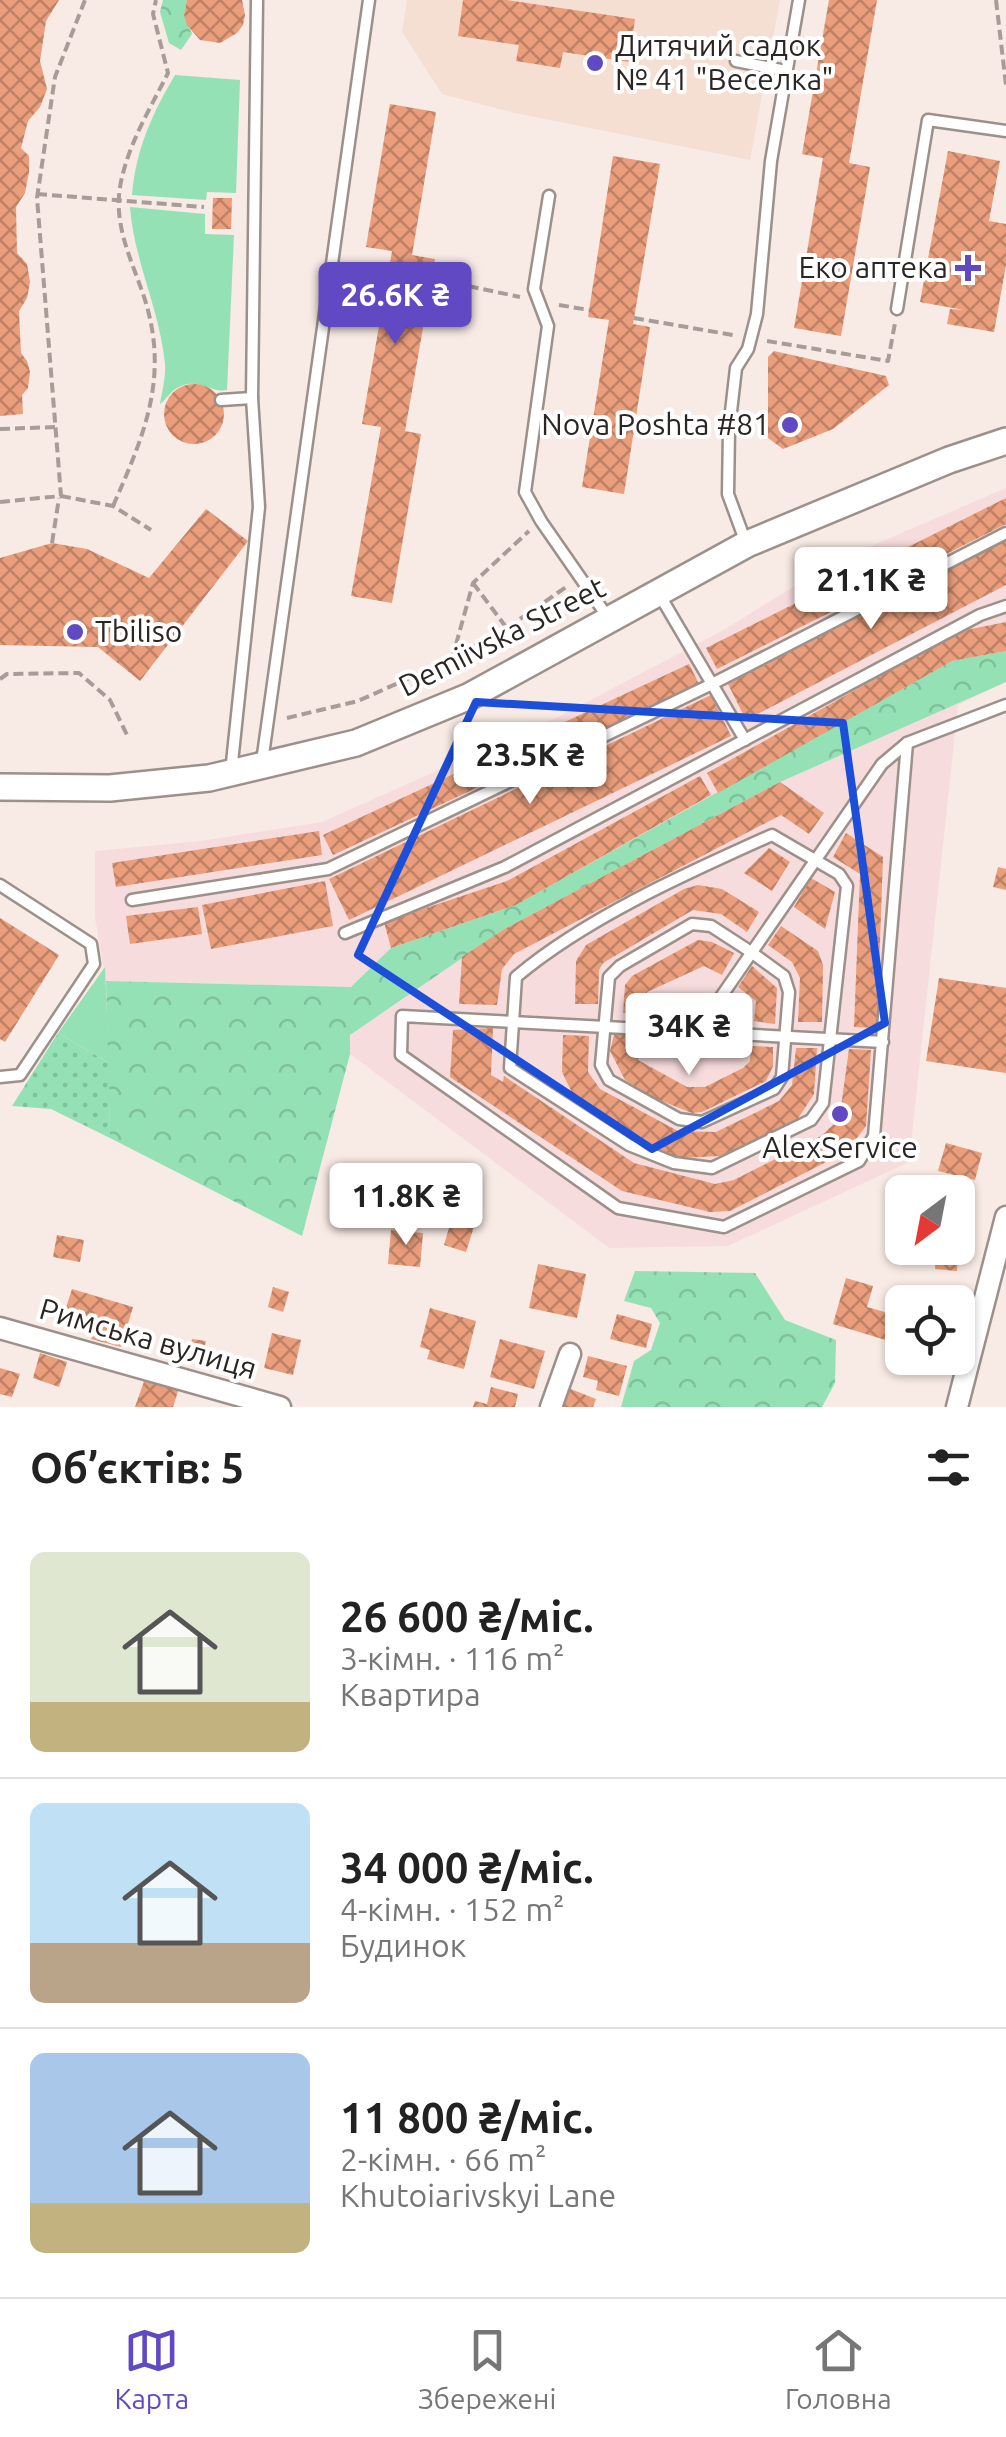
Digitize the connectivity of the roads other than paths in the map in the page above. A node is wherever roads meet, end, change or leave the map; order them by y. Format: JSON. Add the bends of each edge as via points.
{"nodes":[{"id":1,"x":257,"y":0,"type":"edge"},
{"id":2,"x":369,"y":0,"type":"edge"},
{"id":3,"x":799,"y":0,"type":"edge"},
{"id":4,"x":243,"y":25,"type":"dead end"},
{"id":5,"x":256,"y":27,"type":"junction"},
{"id":6,"x":736,"y":61,"type":"dead end"},
{"id":7,"x":786,"y":71,"type":"junction"},
{"id":8,"x":1006,"y":131,"type":"edge"},
{"id":9,"x":549,"y":196,"type":"dead end"},
{"id":10,"x":897,"y":309,"type":"road end"},
{"id":11,"x":252,"y":398,"type":"junction"},
{"id":12,"x":221,"y":400,"type":"dead end"},
{"id":13,"x":1006,"y":440,"type":"edge"},
{"id":14,"x":1006,"y":533,"type":"edge"},
{"id":15,"x":747,"y":544,"type":"junction"},
{"id":16,"x":658,"y":594,"type":"junction"},
{"id":17,"x":1006,"y":606,"type":"edge"},
{"id":18,"x":610,"y":620,"type":"junction"},
{"id":19,"x":712,"y":684,"type":"junction"},
{"id":20,"x":1006,"y":705,"type":"edge"},
{"id":21,"x":744,"y":740,"type":"junction"},
{"id":22,"x":908,"y":743,"type":"junction"},
{"id":23,"x":261,"y":765,"type":"junction"},
{"id":24,"x":231,"y":773,"type":"junction"},
{"id":25,"x":0,"y":787,"type":"edge"},
{"id":26,"x":815,"y":859,"type":"junction"},
{"id":27,"x":0,"y":885,"type":"edge"},
{"id":28,"x":132,"y":900,"type":"dead end"},
{"id":29,"x":346,"y":933,"type":"dead end"},
{"id":30,"x":751,"y":952,"type":"junction"},
{"id":31,"x":510,"y":1022,"type":"junction"},
{"id":32,"x":604,"y":1028,"type":"junction"},
{"id":33,"x":696,"y":1033,"type":"junction"},
{"id":34,"x":784,"y":1038,"type":"junction"},
{"id":35,"x":831,"y":1040,"type":"junction"},
{"id":36,"x":884,"y":1042,"type":"junction"},
{"id":37,"x":0,"y":1077,"type":"edge"},
{"id":38,"x":1006,"y":1217,"type":"edge"},
{"id":39,"x":0,"y":1328,"type":"edge"},
{"id":40,"x":570,"y":1354,"type":"dead end"},
{"id":41,"x":280,"y":1407,"type":"edge"},
{"id":42,"x":552,"y":1407,"type":"edge"},
{"id":43,"x":957,"y":1407,"type":"edge"}],
"edges":[{"from":1,"to":5,"type":"lane"},
{"from":2,"to":23,"type":"lane"},
{"from":3,"to":7,"type":"lane"},
{"from":4,"to":5,"type":"lane"},
{"from":5,"to":11,"type":"lane"},
{"from":6,"to":7,"type":"lane"},
{"from":7,"to":15,"type":"lane","via":[[757,314],[736,368],[728,446],[728,494]]},
{"from":8,"to":10,"type":"lane","via":[[928,120]]},
{"from":9,"to":18,"type":"lane","via":[[534,289],[548,326],[525,492]]},
{"from":11,"to":12,"type":"lane"},
{"from":11,"to":24,"type":"lane","via":[[260,507]]},
{"from":13,"to":15,"type":"street","name":"Demiivska Street"},
{"from":14,"to":19,"type":"lane"},
{"from":15,"to":16,"type":"street","name":"Demiivska Street"},
{"from":16,"to":18,"type":"street","name":"Demiivska Street"},
{"from":16,"to":19,"type":"lane"},
{"from":17,"to":21,"type":"lane"},
{"from":18,"to":23,"type":"street","name":"Demiivska Street","via":[[470,696],[356,743]]},
{"from":19,"to":21,"type":"lane"},
{"from":19,"to":28,"type":"lane","via":[[328,869]]},
{"from":20,"to":22,"type":"lane"},
{"from":21,"to":29,"type":"lane","via":[[505,867]]},
{"from":22,"to":26,"type":"lane","via":[[882,764]]},
{"from":22,"to":36,"type":"lane"},
{"from":23,"to":24,"type":"street","name":"Demiivska Street"},
{"from":24,"to":25,"type":"street","name":"Demiivska Street","via":[[110,788]]},
{"from":26,"to":30,"type":"lane"},
{"from":26,"to":31,"type":"lane","via":[[772,835],[701,867],[549,949],[516,977]]},
{"from":26,"to":35,"type":"lane","via":[[846,886]]},
{"from":27,"to":37,"type":"lane","via":[[91,944],[94,964],[20,1075]]},
{"from":30,"to":32,"type":"lane","via":[[711,926],[692,924],[609,977]]},
{"from":30,"to":33,"type":"lane"},
{"from":30,"to":34,"type":"lane","via":[[784,976],[790,992]]},
{"from":31,"to":32,"type":"lane"},
{"from":31,"to":35,"type":"lane","via":[[510,1068],[629,1146],[712,1168],[811,1120],[823,1102]]},
{"from":31,"to":36,"type":"lane","via":[[402,1016],[401,1055],[618,1208],[724,1227],[860,1161],[874,1136]]},
{"from":32,"to":33,"type":"lane"},
{"from":32,"to":34,"type":"lane","via":[[601,1065],[609,1080],[679,1119],[702,1122],[774,1089],[782,1077]]},
{"from":33,"to":34,"type":"lane"},
{"from":34,"to":35,"type":"lane"},
{"from":35,"to":36,"type":"lane"},
{"from":38,"to":43,"type":"street"},
{"from":39,"to":41,"type":"street","name":"Римська вулиця"},
{"from":40,"to":42,"type":"street"}]}
